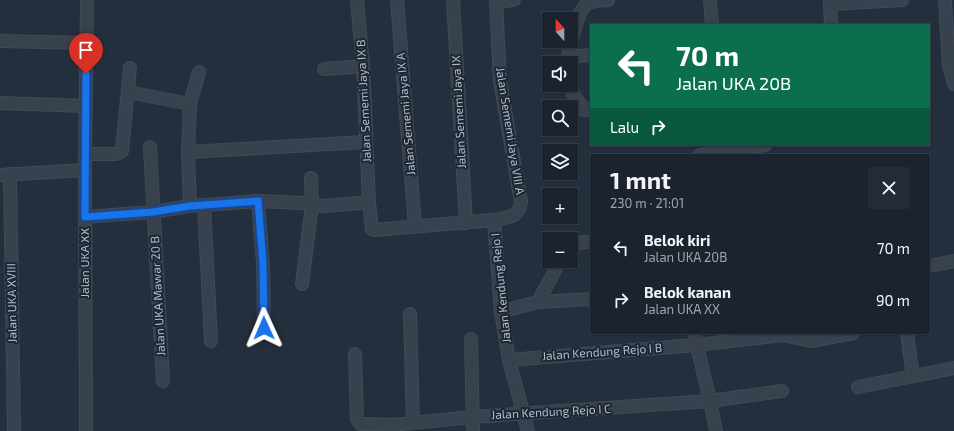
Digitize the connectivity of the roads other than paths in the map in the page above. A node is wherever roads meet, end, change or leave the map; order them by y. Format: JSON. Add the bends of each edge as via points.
{"nodes":[{"id":1,"x":87,"y":0,"type":"edge"},
{"id":2,"x":357,"y":0,"type":"edge"},
{"id":3,"x":397,"y":0,"type":"edge"},
{"id":4,"x":453,"y":0,"type":"edge"},
{"id":5,"x":514,"y":0,"type":"edge"},
{"id":6,"x":608,"y":0,"type":"edge"},
{"id":7,"x":710,"y":0,"type":"edge"},
{"id":8,"x":884,"y":0,"type":"edge"},
{"id":9,"x":902,"y":0,"type":"edge"},
{"id":10,"x":945,"y":0,"type":"edge"},
{"id":11,"x":496,"y":1,"type":"edge"},
{"id":12,"x":830,"y":2,"type":"edge"},
{"id":13,"x":712,"y":24,"type":"edge"},
{"id":14,"x":831,"y":24,"type":"edge"},
{"id":15,"x":0,"y":41,"type":"edge"},
{"id":16,"x":86,"y":43,"type":"junction"},
{"id":17,"x":590,"y":54,"type":"edge"},
{"id":18,"x":568,"y":56,"type":"edge"},
{"id":19,"x":578,"y":57,"type":"edge"},
{"id":20,"x":363,"y":66,"type":"junction"},
{"id":21,"x":130,"y":68,"type":"dead end"},
{"id":22,"x":324,"y":69,"type":"dead end"},
{"id":23,"x":199,"y":72,"type":"dead end"},
{"id":24,"x":954,"y":84,"type":"edge"},
{"id":25,"x":128,"y":92,"type":"junction"},
{"id":26,"x":572,"y":92,"type":"edge"},
{"id":27,"x":0,"y":103,"type":"edge"},
{"id":28,"x":190,"y":104,"type":"junction"},
{"id":29,"x":86,"y":106,"type":"junction"},
{"id":30,"x":590,"y":109,"type":"edge"},
{"id":31,"x":366,"y":142,"type":"junction"},
{"id":32,"x":758,"y":146,"type":"edge"},
{"id":33,"x":150,"y":147,"type":"dead end"},
{"id":34,"x":721,"y":151,"type":"edge"},
{"id":35,"x":188,"y":152,"type":"junction"},
{"id":36,"x":85,"y":154,"type":"junction"},
{"id":37,"x":705,"y":154,"type":"edge"},
{"id":38,"x":85,"y":170,"type":"junction"},
{"id":39,"x":5,"y":175,"type":"edge"},
{"id":40,"x":311,"y":178,"type":"dead end"},
{"id":41,"x":258,"y":201,"type":"junction"},
{"id":42,"x":369,"y":202,"type":"junction"},
{"id":43,"x":308,"y":204,"type":"junction"},
{"id":44,"x":204,"y":205,"type":"junction"},
{"id":45,"x":190,"y":206,"type":"junction"},
{"id":46,"x":153,"y":212,"type":"junction"},
{"id":47,"x":85,"y":217,"type":"junction"},
{"id":48,"x":494,"y":220,"type":"junction"},
{"id":49,"x":466,"y":223,"type":"junction"},
{"id":50,"x":415,"y":227,"type":"junction"},
{"id":51,"x":590,"y":242,"type":"edge"},
{"id":52,"x":578,"y":243,"type":"edge"},
{"id":53,"x":954,"y":261,"type":"edge"},
{"id":54,"x":930,"y":266,"type":"edge"},
{"id":55,"x":556,"y":268,"type":"edge"},
{"id":56,"x":302,"y":284,"type":"dead end"},
{"id":57,"x":590,"y":299,"type":"edge"},
{"id":58,"x":538,"y":302,"type":"junction"},
{"id":59,"x":501,"y":312,"type":"junction"},
{"id":60,"x":410,"y":314,"type":"dead end"},
{"id":61,"x":264,"y":328,"type":"dead end"},
{"id":62,"x":694,"y":334,"type":"edge"},
{"id":63,"x":848,"y":334,"type":"edge"},
{"id":64,"x":907,"y":334,"type":"edge"},
{"id":65,"x":471,"y":339,"type":"dead end"},
{"id":66,"x":211,"y":341,"type":"dead end"},
{"id":67,"x":696,"y":345,"type":"junction"},
{"id":68,"x":355,"y":354,"type":"dead end"},
{"id":69,"x":509,"y":360,"type":"junction"},
{"id":70,"x":954,"y":368,"type":"edge"},
{"id":71,"x":913,"y":376,"type":"junction"},
{"id":72,"x":163,"y":381,"type":"dead end"},
{"id":73,"x":858,"y":387,"type":"dead end"},
{"id":74,"x":782,"y":391,"type":"dead end"},
{"id":75,"x":710,"y":401,"type":"junction"},
{"id":76,"x":525,"y":414,"type":"junction"},
{"id":77,"x":472,"y":417,"type":"junction"},
{"id":78,"x":413,"y":423,"type":"junction"},
{"id":79,"x":392,"y":428,"type":"edge"},
{"id":80,"x":14,"y":431,"type":"edge"},
{"id":81,"x":86,"y":431,"type":"edge"},
{"id":82,"x":473,"y":431,"type":"edge"},
{"id":83,"x":528,"y":431,"type":"edge"},
{"id":84,"x":716,"y":431,"type":"edge"}],
"edges":[{"from":1,"to":16,"type":"street","name":"Jalan UKA XX"},
{"from":2,"to":20,"type":"street","name":"Jalan Sememi Jaya IX B"},
{"from":3,"to":50,"type":"street","name":"Jalan Sememi Jaya IX A"},
{"from":4,"to":49,"type":"street","name":"Jalan Sememi Jaya IX"},
{"from":5,"to":11,"type":"street"},
{"from":6,"to":18,"type":"street","via":[[585,5]]},
{"from":7,"to":13,"type":"street"},
{"from":8,"to":9,"type":"street"},
{"from":8,"to":12,"type":"street"},
{"from":10,"to":24,"type":"street","via":[[949,66]]},
{"from":11,"to":48,"type":"street","name":"Jalan Sememi Jaya VIII A","via":[[500,81],[521,202],[520,209],[515,215]]},
{"from":12,"to":14,"type":"street"},
{"from":15,"to":16,"type":"street"},
{"from":16,"to":29,"type":"street","name":"Jalan UKA XX"},
{"from":17,"to":19,"type":"street"},
{"from":20,"to":22,"type":"street"},
{"from":20,"to":31,"type":"street","name":"Jalan Sememi Jaya IX B"},
{"from":21,"to":25,"type":"street"},
{"from":23,"to":28,"type":"street"},
{"from":25,"to":28,"type":"street"},
{"from":25,"to":36,"type":"street","via":[[122,152]]},
{"from":26,"to":30,"type":"street","via":[[584,110]]},
{"from":27,"to":29,"type":"street"},
{"from":28,"to":35,"type":"street"},
{"from":29,"to":36,"type":"street","name":"Jalan UKA XX"},
{"from":31,"to":35,"type":"street"},
{"from":31,"to":42,"type":"street","name":"Jalan Sememi Jaya IX B"},
{"from":32,"to":34,"type":"street"},
{"from":33,"to":46,"type":"street","name":"Jalan UKA Mawar 20 B"},
{"from":34,"to":37,"type":"street"},
{"from":35,"to":45,"type":"street"},
{"from":36,"to":38,"type":"street","name":"Jalan UKA XX"},
{"from":38,"to":39,"type":"street"},
{"from":38,"to":47,"type":"street","name":"Jalan UKA XX"},
{"from":39,"to":80,"type":"street","name":"Jalan UKA XVIII"},
{"from":40,"to":43,"type":"street"},
{"from":41,"to":43,"type":"street"},
{"from":41,"to":44,"type":"street"},
{"from":41,"to":61,"type":"street","via":[[263,263]]},
{"from":42,"to":43,"type":"street","via":[[324,206]]},
{"from":42,"to":50,"type":"street","name":"Jalan Kendung Rejo I","via":[[373,230]]},
{"from":43,"to":56,"type":"street"},
{"from":44,"to":45,"type":"street"},
{"from":44,"to":66,"type":"street"},
{"from":45,"to":46,"type":"street"},
{"from":46,"to":47,"type":"street"},
{"from":46,"to":72,"type":"street","name":"Jalan UKA Mawar 20 B"},
{"from":47,"to":81,"type":"street","name":"Jalan UKA XX"},
{"from":48,"to":49,"type":"street","name":"Jalan Kendung Rejo I"},
{"from":48,"to":59,"type":"street","name":"Jalan Kendung Rejo I"},
{"from":49,"to":50,"type":"street","name":"Jalan Kendung Rejo I"},
{"from":51,"to":52,"type":"street"},
{"from":53,"to":54,"type":"street"},
{"from":55,"to":58,"type":"street"},
{"from":57,"to":58,"type":"street"},
{"from":58,"to":59,"type":"street"},
{"from":59,"to":69,"type":"street","name":"Jalan Kendung Rejo I"},
{"from":60,"to":78,"type":"street"},
{"from":62,"to":67,"type":"street"},
{"from":63,"to":67,"type":"street","name":"Jalan Kendung Rejo I B","via":[[811,341],[783,335]]},
{"from":64,"to":71,"type":"street"},
{"from":65,"to":77,"type":"street"},
{"from":67,"to":69,"type":"street","name":"Jalan Kendung Rejo I B"},
{"from":67,"to":75,"type":"street"},
{"from":68,"to":79,"type":"street","name":"Jalan Kendung Rejo I C","via":[[356,419],[360,424]]},
{"from":69,"to":76,"type":"street","name":"Jalan Kendung Rejo I"},
{"from":70,"to":71,"type":"street"},
{"from":71,"to":73,"type":"street"},
{"from":74,"to":75,"type":"street","name":"Jalan Kendung Rejo I C"},
{"from":75,"to":76,"type":"street","name":"Jalan Kendung Rejo I C"},
{"from":75,"to":84,"type":"street"},
{"from":76,"to":77,"type":"street","name":"Jalan Kendung Rejo I C"},
{"from":76,"to":83,"type":"street","name":"Jalan Kendung Rejo I"},
{"from":77,"to":78,"type":"street","name":"Jalan Kendung Rejo I C"},
{"from":77,"to":82,"type":"street"},
{"from":78,"to":79,"type":"street","name":"Jalan Kendung Rejo I C"}]}
